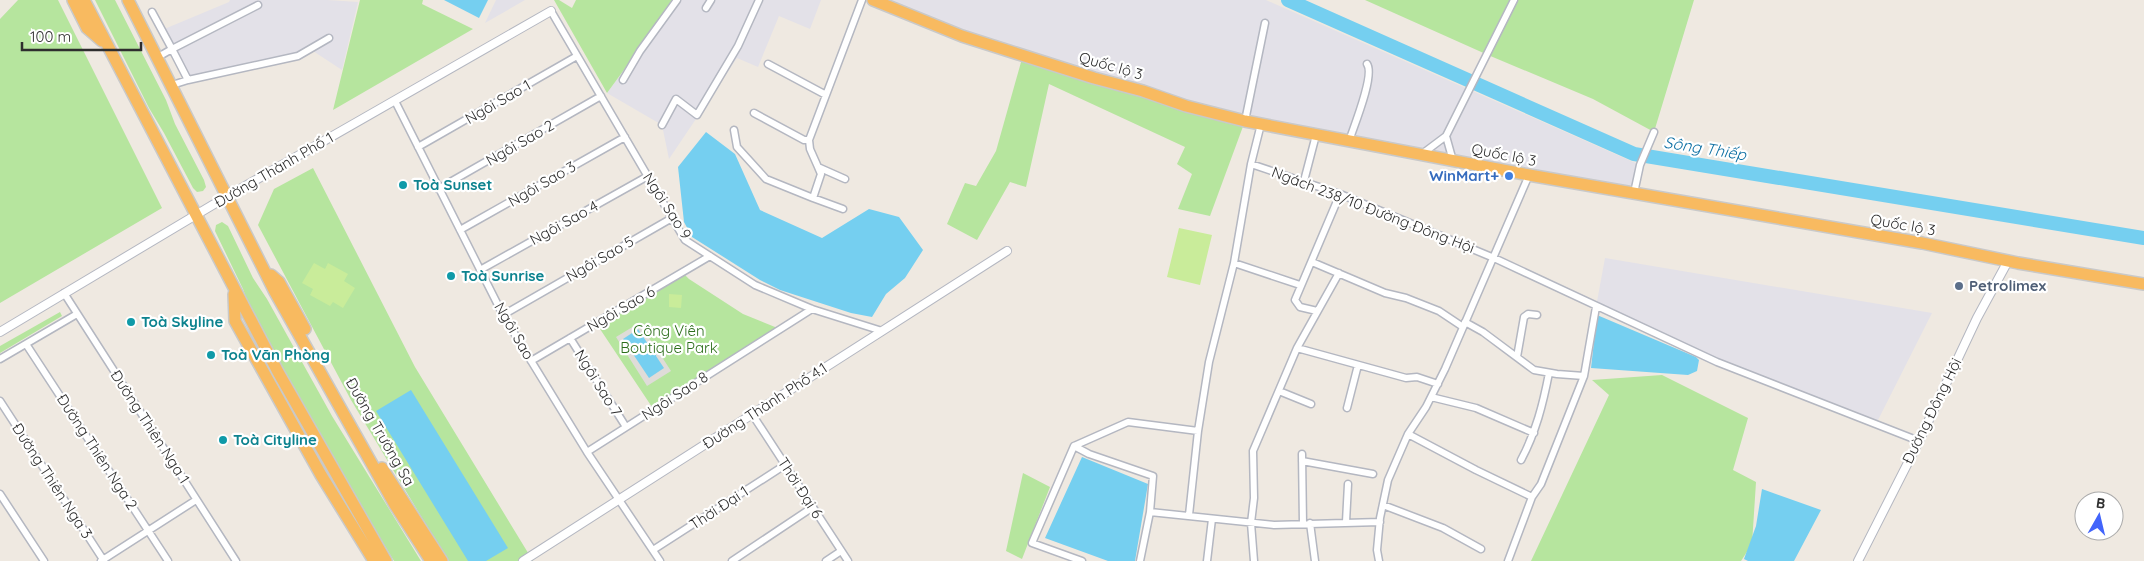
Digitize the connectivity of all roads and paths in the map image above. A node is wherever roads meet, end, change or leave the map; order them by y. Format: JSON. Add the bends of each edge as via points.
{"nodes":[{"id":1,"x":73,"y":0,"type":"edge"},
{"id":2,"x":84,"y":0,"type":"edge"},
{"id":3,"x":677,"y":0,"type":"edge"},
{"id":4,"x":711,"y":0,"type":"edge"},
{"id":5,"x":759,"y":0,"type":"edge"},
{"id":6,"x":862,"y":0,"type":"edge"},
{"id":7,"x":873,"y":0,"type":"edge"},
{"id":8,"x":1514,"y":0,"type":"edge"},
{"id":9,"x":131,"y":3,"type":"edge"},
{"id":10,"x":258,"y":5,"type":"dead end"},
{"id":11,"x":706,"y":8,"type":"dead end"},
{"id":12,"x":551,"y":11,"type":"joint"},
{"id":13,"x":152,"y":12,"type":"dead end"},
{"id":14,"x":1265,"y":23,"type":"dead end"},
{"id":15,"x":329,"y":38,"type":"dead end"},
{"id":16,"x":108,"y":46,"type":"junction"},
{"id":17,"x":172,"y":49,"type":"junction"},
{"id":18,"x":577,"y":56,"type":"junction"},
{"id":19,"x":158,"y":58,"type":"junction"},
{"id":20,"x":768,"y":64,"type":"dead end"},
{"id":21,"x":1366,"y":64,"type":"dead end"},
{"id":22,"x":188,"y":80,"type":"junction"},
{"id":23,"x":623,"y":80,"type":"dead end"},
{"id":24,"x":172,"y":84,"type":"junction"},
{"id":25,"x":826,"y":95,"type":"junction"},
{"id":26,"x":601,"y":96,"type":"junction"},
{"id":27,"x":395,"y":101,"type":"junction"},
{"id":28,"x":754,"y":113,"type":"dead end"},
{"id":29,"x":1245,"y":121,"type":"junction"},
{"id":30,"x":1261,"y":124,"type":"junction"},
{"id":31,"x":662,"y":125,"type":"dead end"},
{"id":32,"x":734,"y":130,"type":"dead end"},
{"id":33,"x":1316,"y":134,"type":"junction"},
{"id":34,"x":1653,"y":134,"type":"dead end"},
{"id":35,"x":1446,"y":136,"type":"junction"},
{"id":36,"x":625,"y":137,"type":"junction"},
{"id":37,"x":809,"y":140,"type":"junction"},
{"id":38,"x":1349,"y":141,"type":"junction"},
{"id":39,"x":418,"y":147,"type":"junction"},
{"id":40,"x":1421,"y":155,"type":"junction"},
{"id":41,"x":1453,"y":161,"type":"junction"},
{"id":42,"x":1251,"y":164,"type":"junction"},
{"id":43,"x":818,"y":168,"type":"junction"},
{"id":44,"x":648,"y":176,"type":"junction"},
{"id":45,"x":1529,"y":176,"type":"junction"},
{"id":46,"x":845,"y":179,"type":"dead end"},
{"id":47,"x":1304,"y":181,"type":"junction"},
{"id":48,"x":438,"y":189,"type":"junction"},
{"id":49,"x":1634,"y":193,"type":"junction"},
{"id":50,"x":1340,"y":194,"type":"junction"},
{"id":51,"x":226,"y":197,"type":"junction"},
{"id":52,"x":813,"y":198,"type":"junction"},
{"id":53,"x":843,"y":209,"type":"dead end"},
{"id":54,"x":197,"y":214,"type":"junction"},
{"id":55,"x":672,"y":218,"type":"junction"},
{"id":56,"x":460,"y":230,"type":"junction"},
{"id":57,"x":1007,"y":252,"type":"dead end"},
{"id":58,"x":710,"y":256,"type":"junction"},
{"id":59,"x":1494,"y":258,"type":"junction"},
{"id":60,"x":2008,"y":261,"type":"junction"},
{"id":61,"x":1312,"y":262,"type":"junction"},
{"id":62,"x":1234,"y":263,"type":"junction"},
{"id":63,"x":262,"y":266,"type":"junction"},
{"id":64,"x":480,"y":270,"type":"junction"},
{"id":65,"x":1339,"y":273,"type":"junction"},
{"id":66,"x":2144,"y":284,"type":"edge"},
{"id":67,"x":1300,"y":285,"type":"junction"},
{"id":68,"x":233,"y":289,"type":"junction"},
{"id":69,"x":64,"y":294,"type":"junction"},
{"id":70,"x":1596,"y":307,"type":"junction"},
{"id":71,"x":812,"y":309,"type":"junction"},
{"id":72,"x":1317,"y":312,"type":"junction"},
{"id":73,"x":77,"y":314,"type":"junction"},
{"id":74,"x":503,"y":315,"type":"junction"},
{"id":75,"x":1537,"y":315,"type":"dead end"},
{"id":76,"x":1464,"y":324,"type":"junction"},
{"id":77,"x":882,"y":331,"type":"junction"},
{"id":78,"x":0,"y":332,"type":"edge"},
{"id":79,"x":570,"y":338,"type":"junction"},
{"id":80,"x":26,"y":344,"type":"junction"},
{"id":81,"x":1297,"y":348,"type":"junction"},
{"id":82,"x":1517,"y":357,"type":"junction"},
{"id":83,"x":0,"y":359,"type":"edge"},
{"id":84,"x":531,"y":361,"type":"junction"},
{"id":85,"x":1358,"y":365,"type":"junction"},
{"id":86,"x":1549,"y":373,"type":"junction"},
{"id":87,"x":1584,"y":376,"type":"junction"},
{"id":88,"x":1438,"y":384,"type":"junction"},
{"id":89,"x":1279,"y":391,"type":"junction"},
{"id":90,"x":1431,"y":397,"type":"junction"},
{"id":91,"x":0,"y":401,"type":"edge"},
{"id":92,"x":1311,"y":404,"type":"dead end"},
{"id":93,"x":1347,"y":408,"type":"dead end"},
{"id":94,"x":752,"y":414,"type":"junction"},
{"id":95,"x":626,"y":427,"type":"junction"},
{"id":96,"x":1198,"y":432,"type":"junction"},
{"id":97,"x":1534,"y":433,"type":"junction"},
{"id":98,"x":1408,"y":434,"type":"junction"},
{"id":99,"x":1919,"y":441,"type":"junction"},
{"id":100,"x":1074,"y":446,"type":"junction"},
{"id":101,"x":588,"y":452,"type":"junction"},
{"id":102,"x":1521,"y":460,"type":"dead end"},
{"id":103,"x":785,"y":465,"type":"junction"},
{"id":104,"x":1373,"y":474,"type":"dead end"},
{"id":105,"x":1348,"y":484,"type":"dead end"},
{"id":106,"x":0,"y":494,"type":"edge"},
{"id":107,"x":1532,"y":497,"type":"junction"},
{"id":108,"x":620,"y":499,"type":"junction"},
{"id":109,"x":196,"y":500,"type":"junction"},
{"id":110,"x":1383,"y":504,"type":"junction"},
{"id":111,"x":813,"y":507,"type":"junction"},
{"id":112,"x":1150,"y":512,"type":"junction"},
{"id":113,"x":1189,"y":515,"type":"junction"},
{"id":114,"x":1212,"y":519,"type":"junction"},
{"id":115,"x":1346,"y":522,"type":"junction"},
{"id":116,"x":1380,"y":522,"type":"junction"},
{"id":117,"x":1252,"y":523,"type":"junction"},
{"id":118,"x":1307,"y":524,"type":"junction"},
{"id":119,"x":148,"y":531,"type":"junction"},
{"id":120,"x":1481,"y":549,"type":"dead end"},
{"id":121,"x":653,"y":550,"type":"junction"},
{"id":122,"x":841,"y":551,"type":"junction"},
{"id":123,"x":44,"y":561,"type":"edge"},
{"id":124,"x":103,"y":561,"type":"edge"},
{"id":125,"x":168,"y":561,"type":"edge"},
{"id":126,"x":236,"y":561,"type":"edge"},
{"id":127,"x":374,"y":561,"type":"edge"},
{"id":128,"x":386,"y":561,"type":"edge"},
{"id":129,"x":431,"y":561,"type":"edge"},
{"id":130,"x":442,"y":561,"type":"edge"},
{"id":131,"x":523,"y":561,"type":"edge"},
{"id":132,"x":660,"y":561,"type":"edge"},
{"id":133,"x":732,"y":561,"type":"edge"},
{"id":134,"x":826,"y":561,"type":"edge"},
{"id":135,"x":848,"y":561,"type":"edge"},
{"id":136,"x":1082,"y":561,"type":"edge"},
{"id":137,"x":1140,"y":561,"type":"edge"},
{"id":138,"x":1207,"y":561,"type":"edge"},
{"id":139,"x":1254,"y":561,"type":"edge"},
{"id":140,"x":1315,"y":561,"type":"edge"},
{"id":141,"x":1379,"y":561,"type":"edge"},
{"id":142,"x":1508,"y":561,"type":"edge"},
{"id":143,"x":1858,"y":561,"type":"edge"}],
"edges":[{"from":1,"to":16,"type":"highway","via":[[86,28]]},
{"from":2,"to":16,"type":"highway"},
{"from":3,"to":23,"type":"street"},
{"from":4,"to":11,"type":"street"},
{"from":5,"to":31,"type":"street","via":[[738,46],[697,115],[676,99]]},
{"from":6,"to":25,"type":"street"},
{"from":7,"to":29,"type":"highway","name":"Quốc lộ 3","via":[[962,36],[1186,106]]},
{"from":8,"to":35,"type":"street"},
{"from":9,"to":19,"type":"highway","name":"Đường Trường Sa"},
{"from":10,"to":17,"type":"street"},
{"from":12,"to":18,"type":"street","name":"Ngôi Sao 9"},
{"from":12,"to":27,"type":"street","name":"Đường Thành Phố 1"},
{"from":13,"to":17,"type":"street"},
{"from":14,"to":29,"type":"street"},
{"from":15,"to":22,"type":"street","via":[[298,56]]},
{"from":16,"to":54,"type":"highway"},
{"from":17,"to":19,"type":"street"},
{"from":17,"to":22,"type":"street"},
{"from":18,"to":26,"type":"street","name":"Ngôi Sao 9"},
{"from":18,"to":39,"type":"street","name":"Ngôi Sao 1"},
{"from":19,"to":24,"type":"highway","name":"Đường Trường Sa"},
{"from":20,"to":25,"type":"street"},
{"from":21,"to":38,"type":"street","via":[[1369,78]]},
{"from":22,"to":24,"type":"street"},
{"from":24,"to":51,"type":"highway","name":"Đường Trường Sa"},
{"from":25,"to":37,"type":"street"},
{"from":26,"to":36,"type":"street","name":"Ngôi Sao 9"},
{"from":26,"to":48,"type":"street","name":"Ngôi Sao 2"},
{"from":27,"to":39,"type":"street","name":"Ngôi Sao"},
{"from":27,"to":51,"type":"street","name":"Đường Thành Phố 1"},
{"from":28,"to":37,"type":"street"},
{"from":29,"to":30,"type":"highway","name":"Quốc lộ 3"},
{"from":30,"to":33,"type":"highway","name":"Quốc lộ 3"},
{"from":30,"to":42,"type":"street"},
{"from":32,"to":52,"type":"street","via":[[737,146],[766,178]]},
{"from":33,"to":38,"type":"highway","name":"Quốc lộ 3"},
{"from":33,"to":47,"type":"street"},
{"from":34,"to":49,"type":"street","via":[[1640,165]]},
{"from":35,"to":40,"type":"street"},
{"from":35,"to":41,"type":"street"},
{"from":36,"to":44,"type":"street","name":"Ngôi Sao 9"},
{"from":36,"to":56,"type":"street","name":"Ngôi Sao 3"},
{"from":37,"to":43,"type":"street"},
{"from":38,"to":40,"type":"highway","name":"Quốc lộ 3"},
{"from":39,"to":48,"type":"street","name":"Ngôi Sao"},
{"from":40,"to":41,"type":"highway","name":"Quốc lộ 3"},
{"from":41,"to":45,"type":"highway","name":"Quốc lộ 3"},
{"from":42,"to":47,"type":"street","name":"Ngách 238/10 Đường Đông Hội"},
{"from":42,"to":62,"type":"street"},
{"from":43,"to":46,"type":"street"},
{"from":43,"to":52,"type":"street","via":[[821,174]]},
{"from":44,"to":55,"type":"street","name":"Ngôi Sao 9"},
{"from":44,"to":64,"type":"street","name":"Ngôi Sao 4"},
{"from":45,"to":49,"type":"highway","name":"Quốc lộ 3"},
{"from":45,"to":59,"type":"street"},
{"from":47,"to":50,"type":"street","name":"Ngách 238/10 Đường Đông Hội"},
{"from":48,"to":56,"type":"street","name":"Ngôi Sao"},
{"from":49,"to":60,"type":"highway","name":"Quốc lộ 3"},
{"from":50,"to":59,"type":"street","name":"Ngách 238/10 Đường Đông Hội"},
{"from":50,"to":61,"type":"street"},
{"from":51,"to":54,"type":"street","name":"Đường Thành Phố 1"},
{"from":51,"to":63,"type":"highway","name":"Đường Trường Sa"},
{"from":52,"to":53,"type":"street"},
{"from":54,"to":68,"type":"highway"},
{"from":54,"to":69,"type":"street","name":"Đường Thành Phố 1"},
{"from":55,"to":58,"type":"street","name":"Ngôi Sao 9","via":[[685,240]]},
{"from":55,"to":74,"type":"street","name":"Ngôi Sao 5"},
{"from":56,"to":64,"type":"street","name":"Ngôi Sao"},
{"from":57,"to":77,"type":"street","name":"Đường Thành Phố 4.1"},
{"from":58,"to":71,"type":"street","name":"Ngôi Sao 9","via":[[755,285]]},
{"from":58,"to":79,"type":"street","name":"Ngôi Sao 6"},
{"from":59,"to":70,"type":"street","name":"Ngách 238/10 Đường Đông Hội"},
{"from":59,"to":76,"type":"street"},
{"from":60,"to":66,"type":"highway","name":"Quốc lộ 3"},
{"from":60,"to":99,"type":"street","name":"Đường Đông Hội","via":[[1977,318]]},
{"from":61,"to":65,"type":"street"},
{"from":61,"to":67,"type":"street"},
{"from":62,"to":67,"type":"street"},
{"from":62,"to":96,"type":"street","via":[[1209,362]]},
{"from":63,"to":129,"type":"highway","name":"Đường Trường Sa","via":[[390,497]]},
{"from":63,"to":130,"type":"highway","name":"Đường Trường Sa","via":[[279,282],[388,477]]},
{"from":64,"to":74,"type":"street","name":"Ngôi Sao"},
{"from":65,"to":72,"type":"street"},
{"from":65,"to":76,"type":"street","via":[[1386,293],[1440,310]]},
{"from":67,"to":72,"type":"street","via":[[1296,302],[1300,307]]},
{"from":68,"to":127,"type":"highway","via":[[236,321],[321,475]]},
{"from":68,"to":128,"type":"highway"},
{"from":69,"to":73,"type":"street","name":"Đường Thiên Nga 1"},
{"from":69,"to":78,"type":"street","name":"Đường Thành Phố 1"},
{"from":70,"to":87,"type":"street"},
{"from":70,"to":99,"type":"street","name":"Ngách 238/10 Đường Đông Hội","via":[[1718,362]]},
{"from":71,"to":77,"type":"street","name":"Ngôi Sao 9"},
{"from":71,"to":95,"type":"street","name":"Ngôi Sao 8"},
{"from":72,"to":81,"type":"street"},
{"from":73,"to":80,"type":"street"},
{"from":73,"to":109,"type":"street","name":"Đường Thiên Nga 1"},
{"from":74,"to":84,"type":"street","name":"Ngôi Sao"},
{"from":75,"to":82,"type":"street","via":[[1524,317]]},
{"from":76,"to":82,"type":"street","via":[[1483,332]]},
{"from":76,"to":88,"type":"street"},
{"from":77,"to":94,"type":"street","name":"Đường Thành Phố 4.1"},
{"from":79,"to":84,"type":"street","name":"Ngôi Sao 6"},
{"from":79,"to":95,"type":"street","name":"Ngôi Sao 7"},
{"from":80,"to":83,"type":"street"},
{"from":80,"to":119,"type":"street","name":"Đường Thiên Nga 2"},
{"from":81,"to":85,"type":"street"},
{"from":81,"to":89,"type":"street"},
{"from":82,"to":86,"type":"street","via":[[1534,370]]},
{"from":84,"to":101,"type":"street","name":"Ngôi Sao"},
{"from":85,"to":88,"type":"street"},
{"from":85,"to":93,"type":"street"},
{"from":86,"to":87,"type":"street"},
{"from":86,"to":97,"type":"street"},
{"from":87,"to":107,"type":"street"},
{"from":88,"to":90,"type":"street"},
{"from":89,"to":92,"type":"street"},
{"from":89,"to":117,"type":"street","via":[[1253,451]]},
{"from":90,"to":97,"type":"street","via":[[1476,408]]},
{"from":90,"to":98,"type":"street"},
{"from":91,"to":124,"type":"street","name":"Đường Thiên Nga 3"},
{"from":94,"to":103,"type":"street","name":"Thời Đại 6"},
{"from":94,"to":108,"type":"street","name":"Đường Thành Phố 4.1"},
{"from":95,"to":101,"type":"street","name":"Ngôi Sao 8"},
{"from":96,"to":100,"type":"street","via":[[1128,422]]},
{"from":96,"to":113,"type":"street"},
{"from":97,"to":102,"type":"street"},
{"from":98,"to":107,"type":"street"},
{"from":98,"to":110,"type":"street","via":[[1388,480]]},
{"from":99,"to":143,"type":"street","name":"Đường Đông Hội"},
{"from":100,"to":112,"type":"street","via":[[1153,476]]},
{"from":100,"to":136,"type":"street","via":[[1032,544]]},
{"from":101,"to":108,"type":"street","name":"Ngôi Sao"},
{"from":103,"to":111,"type":"street","name":"Thời Đại 6"},
{"from":103,"to":121,"type":"street","name":"Thời Đại 1"},
{"from":104,"to":118,"type":"street","via":[[1302,457]]},
{"from":105,"to":115,"type":"street"},
{"from":106,"to":123,"type":"street"},
{"from":107,"to":142,"type":"street"},
{"from":108,"to":121,"type":"street","name":"Ngôi Sao"},
{"from":108,"to":131,"type":"street","name":"Đường Thành Phố 4.1"},
{"from":109,"to":119,"type":"street"},
{"from":109,"to":126,"type":"street","name":"Đường Thiên Nga 1"},
{"from":110,"to":116,"type":"street"},
{"from":110,"to":120,"type":"street","via":[[1443,528]]},
{"from":111,"to":122,"type":"street","name":"Thời Đại 6"},
{"from":111,"to":133,"type":"street"},
{"from":112,"to":113,"type":"street"},
{"from":112,"to":137,"type":"street"},
{"from":113,"to":114,"type":"street"},
{"from":114,"to":117,"type":"street"},
{"from":114,"to":138,"type":"street"},
{"from":115,"to":116,"type":"street"},
{"from":115,"to":118,"type":"street"},
{"from":116,"to":141,"type":"street"},
{"from":117,"to":118,"type":"street"},
{"from":117,"to":139,"type":"street"},
{"from":118,"to":140,"type":"street"},
{"from":119,"to":124,"type":"street"},
{"from":119,"to":125,"type":"street","name":"Đường Thiên Nga 2"},
{"from":121,"to":132,"type":"street","name":"Ngôi Sao"},
{"from":122,"to":134,"type":"street"},
{"from":122,"to":135,"type":"street","name":"Thời Đại 6"}]}
